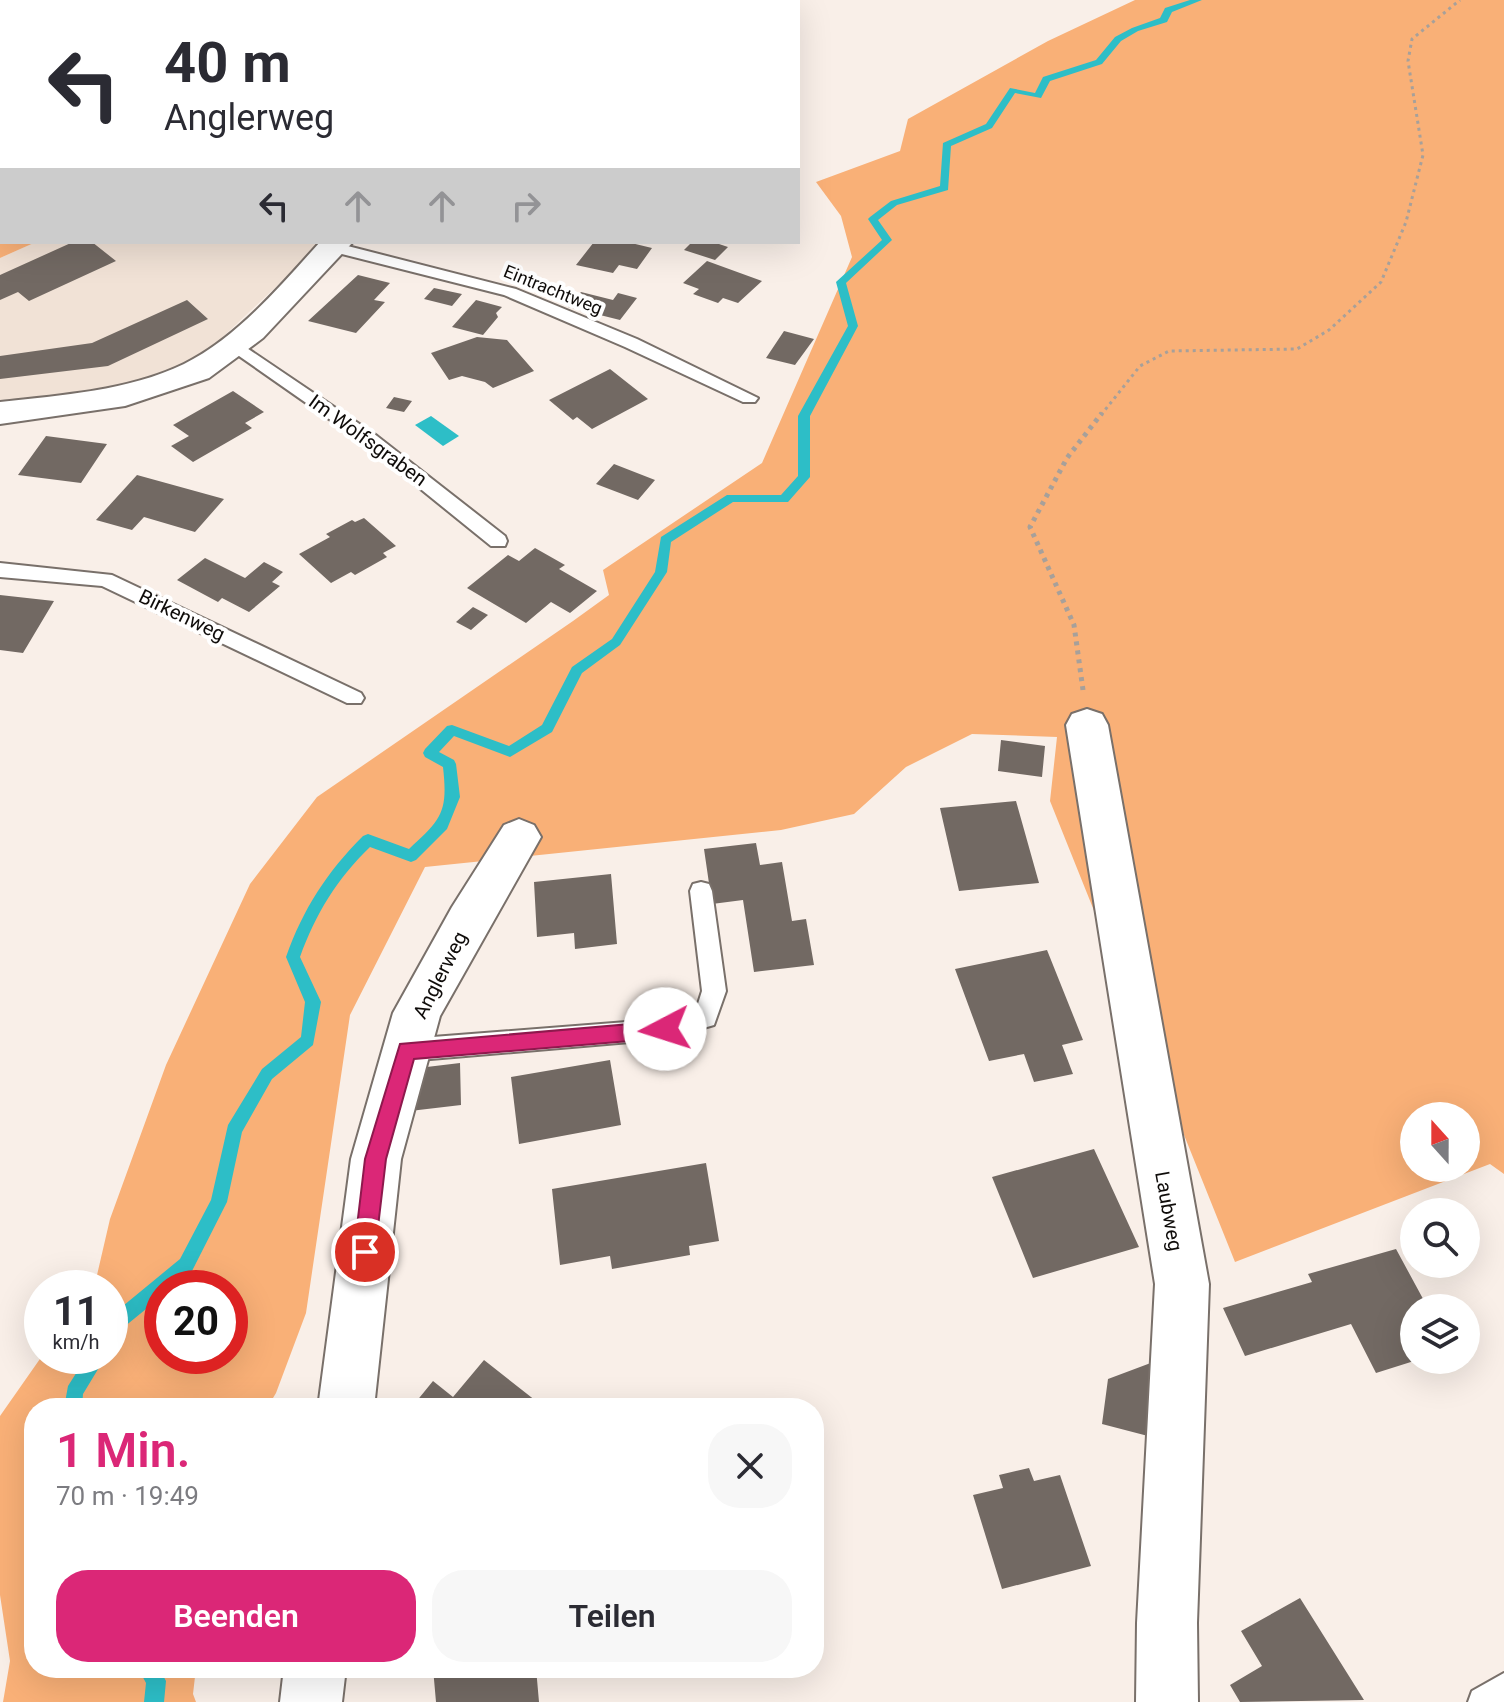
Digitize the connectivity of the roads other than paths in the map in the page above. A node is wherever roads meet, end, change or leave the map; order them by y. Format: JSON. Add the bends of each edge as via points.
{"nodes":[{"id":1,"x":335,"y":245,"type":"edge"},
{"id":2,"x":235,"y":345,"type":"junction"},
{"id":3,"x":749,"y":398,"type":"dead end"},
{"id":4,"x":0,"y":413,"type":"edge"},
{"id":5,"x":498,"y":541,"type":"dead end"},
{"id":6,"x":0,"y":570,"type":"edge"},
{"id":7,"x":354,"y":698,"type":"dead end"},
{"id":8,"x":1087,"y":725,"type":"road end"},
{"id":9,"x":519,"y":837,"type":"dead end"},
{"id":10,"x":701,"y":891,"type":"dead end"},
{"id":11,"x":407,"y":1050,"type":"junction"},
{"id":12,"x":347,"y":1398,"type":"edge"},
{"id":13,"x":314,"y":1678,"type":"edge"},
{"id":14,"x":1504,"y":1688,"type":"edge"},
{"id":15,"x":311,"y":1702,"type":"edge"},
{"id":16,"x":1167,"y":1702,"type":"edge"},
{"id":17,"x":1483,"y":1702,"type":"edge"}],
"edges":[{"from":1,"to":2,"type":"street"},
{"from":1,"to":3,"type":"lane","name":"Eintrachtweg","via":[[510,292]]},
{"from":2,"to":4,"type":"street","via":[[201,369],[158,386]]},
{"from":2,"to":5,"type":"lane","name":"Im Wolfsgraben","via":[[371,440]]},
{"from":6,"to":7,"type":"lane","name":"Birkenweg","via":[[105,580]]},
{"from":8,"to":16,"type":"street","name":"Laubweg","via":[[1182,1284]]},
{"from":9,"to":11,"type":"street","name":"Anglerweg","via":[[417,1013]]},
{"from":10,"to":11,"type":"lane","via":[[714,991],[706,1018],[665,1029]]},
{"from":11,"to":12,"type":"street","name":"Anglerweg","via":[[376,1159]]},
{"from":13,"to":15,"type":"street"},
{"from":14,"to":17,"type":"lane"}]}
